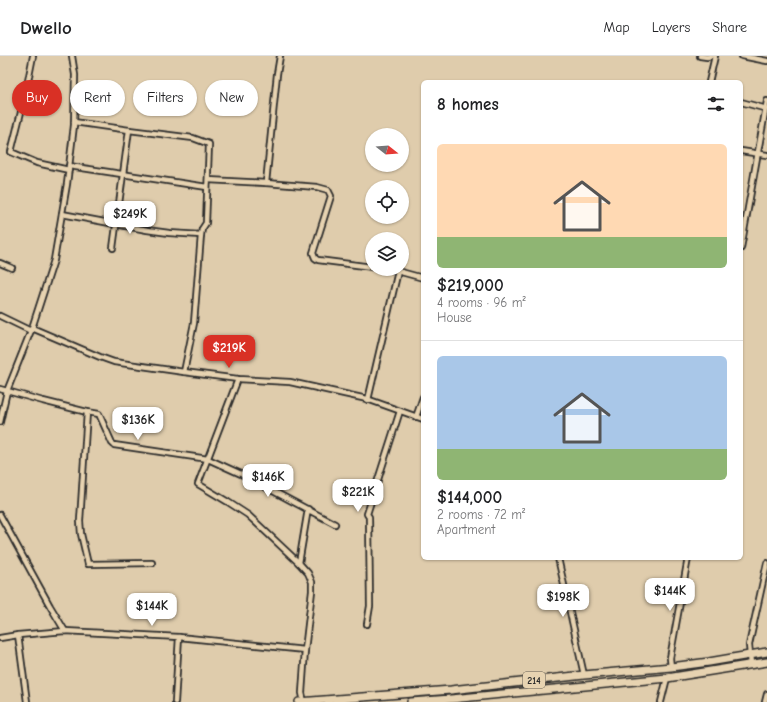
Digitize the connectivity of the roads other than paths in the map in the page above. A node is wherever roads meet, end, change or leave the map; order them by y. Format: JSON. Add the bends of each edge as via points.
{"nodes":[{"id":1,"x":33,"y":56,"type":"edge"},
{"id":2,"x":72,"y":56,"type":"edge"},
{"id":3,"x":280,"y":56,"type":"edge"},
{"id":4,"x":700,"y":56,"type":"edge"},
{"id":5,"x":710,"y":56,"type":"edge"},
{"id":6,"x":715,"y":56,"type":"edge"},
{"id":7,"x":742,"y":56,"type":"edge"},
{"id":8,"x":767,"y":61,"type":"edge"},
{"id":9,"x":709,"y":80,"type":"edge"},
{"id":10,"x":767,"y":101,"type":"edge"},
{"id":11,"x":743,"y":103,"type":"edge"},
{"id":12,"x":766,"y":109,"type":"edge"},
{"id":13,"x":74,"y":122,"type":"junction"},
{"id":14,"x":129,"y":130,"type":"junction"},
{"id":15,"x":743,"y":151,"type":"edge"},
{"id":16,"x":758,"y":154,"type":"junction"},
{"id":17,"x":767,"y":155,"type":"edge"},
{"id":18,"x":69,"y":168,"type":"junction"},
{"id":19,"x":123,"y":174,"type":"junction"},
{"id":20,"x":208,"y":180,"type":"junction"},
{"id":21,"x":266,"y":183,"type":"junction"},
{"id":22,"x":207,"y":187,"type":"junction"},
{"id":23,"x":62,"y":214,"type":"junction"},
{"id":24,"x":117,"y":224,"type":"junction"},
{"id":25,"x":201,"y":235,"type":"junction"},
{"id":26,"x":743,"y":237,"type":"edge"},
{"id":27,"x":113,"y":248,"type":"dead end"},
{"id":28,"x":0,"y":263,"type":"edge"},
{"id":29,"x":365,"y":266,"type":"edge"},
{"id":30,"x":12,"y":268,"type":"dead end"},
{"id":31,"x":409,"y":274,"type":"edge"},
{"id":32,"x":397,"y":276,"type":"edge"},
{"id":33,"x":421,"y":277,"type":"edge"},
{"id":34,"x":0,"y":316,"type":"edge"},
{"id":35,"x":32,"y":329,"type":"junction"},
{"id":36,"x":184,"y":372,"type":"junction"},
{"id":37,"x":238,"y":379,"type":"junction"},
{"id":38,"x":0,"y":389,"type":"edge"},
{"id":39,"x":7,"y":391,"type":"junction"},
{"id":40,"x":368,"y":400,"type":"junction"},
{"id":41,"x":421,"y":403,"type":"edge"},
{"id":42,"x":400,"y":411,"type":"junction"},
{"id":43,"x":87,"y":412,"type":"junction"},
{"id":44,"x":416,"y":417,"type":"junction"},
{"id":45,"x":421,"y":418,"type":"edge"},
{"id":46,"x":0,"y":422,"type":"edge"},
{"id":47,"x":208,"y":458,"type":"junction"},
{"id":48,"x":308,"y":509,"type":"junction"},
{"id":49,"x":0,"y":515,"type":"edge"},
{"id":50,"x":335,"y":524,"type":"dead end"},
{"id":51,"x":558,"y":560,"type":"edge"},
{"id":52,"x":688,"y":560,"type":"edge"},
{"id":53,"x":299,"y":563,"type":"junction"},
{"id":54,"x":767,"y":563,"type":"edge"},
{"id":55,"x":152,"y":564,"type":"dead end"},
{"id":56,"x":367,"y":624,"type":"dead end"},
{"id":57,"x":65,"y":631,"type":"junction"},
{"id":58,"x":18,"y":635,"type":"junction"},
{"id":59,"x":179,"y":637,"type":"junction"},
{"id":60,"x":0,"y":638,"type":"edge"},
{"id":61,"x":305,"y":650,"type":"junction"},
{"id":62,"x":767,"y":652,"type":"edge"},
{"id":63,"x":750,"y":655,"type":"junction"},
{"id":64,"x":767,"y":662,"type":"edge"},
{"id":65,"x":751,"y":664,"type":"junction"},
{"id":66,"x":671,"y":667,"type":"junction"},
{"id":67,"x":584,"y":674,"type":"junction"},
{"id":68,"x":667,"y":678,"type":"junction"},
{"id":69,"x":767,"y":694,"type":"edge"},
{"id":70,"x":450,"y":701,"type":"edge"},
{"id":71,"x":27,"y":702,"type":"edge"},
{"id":72,"x":175,"y":702,"type":"edge"},
{"id":73,"x":299,"y":702,"type":"edge"},
{"id":74,"x":304,"y":702,"type":"edge"},
{"id":75,"x":411,"y":702,"type":"edge"},
{"id":76,"x":661,"y":702,"type":"edge"},
{"id":77,"x":765,"y":702,"type":"edge"}],
"edges":[{"from":1,"to":18,"type":"street","via":[[11,152],[37,162]]},
{"from":2,"to":13,"type":"street","via":[[75,76]]},
{"from":3,"to":21,"type":"street"},
{"from":4,"to":5,"type":"street"},
{"from":6,"to":9,"type":"street"},
{"from":7,"to":8,"type":"street"},
{"from":10,"to":12,"type":"street"},
{"from":11,"to":12,"type":"street"},
{"from":12,"to":16,"type":"street"},
{"from":13,"to":14,"type":"street"},
{"from":13,"to":18,"type":"street"},
{"from":14,"to":19,"type":"street"},
{"from":14,"to":20,"type":"street","via":[[193,138],[210,144]]},
{"from":15,"to":16,"type":"street"},
{"from":16,"to":17,"type":"street"},
{"from":16,"to":26,"type":"street"},
{"from":18,"to":19,"type":"street"},
{"from":18,"to":23,"type":"street"},
{"from":19,"to":22,"type":"street"},
{"from":19,"to":24,"type":"street"},
{"from":20,"to":21,"type":"street"},
{"from":20,"to":22,"type":"street"},
{"from":21,"to":29,"type":"street","via":[[328,190],[331,196],[313,253],[315,258]]},
{"from":22,"to":25,"type":"street","via":[[206,223]]},
{"from":23,"to":24,"type":"street"},
{"from":23,"to":35,"type":"street","via":[[54,260]]},
{"from":24,"to":25,"type":"street","via":[[169,233]]},
{"from":24,"to":27,"type":"street"},
{"from":25,"to":36,"type":"street","via":[[194,323]]},
{"from":28,"to":30,"type":"street"},
{"from":31,"to":33,"type":"street"},
{"from":32,"to":40,"type":"street"},
{"from":34,"to":35,"type":"street"},
{"from":35,"to":36,"type":"street","via":[[114,362]]},
{"from":35,"to":39,"type":"street"},
{"from":36,"to":37,"type":"street"},
{"from":37,"to":40,"type":"street","via":[[290,382]]},
{"from":37,"to":47,"type":"street"},
{"from":38,"to":39,"type":"street"},
{"from":39,"to":43,"type":"street"},
{"from":39,"to":46,"type":"street"},
{"from":40,"to":42,"type":"street"},
{"from":41,"to":44,"type":"street"},
{"from":42,"to":44,"type":"street"},
{"from":42,"to":56,"type":"street","via":[[367,514],[370,517],[370,606]]},
{"from":43,"to":47,"type":"street","via":[[99,414],[112,443],[116,446]]},
{"from":43,"to":55,"type":"street","via":[[80,521],[88,564]]},
{"from":44,"to":45,"type":"street"},
{"from":47,"to":48,"type":"street"},
{"from":47,"to":53,"type":"street","via":[[198,484],[248,515]]},
{"from":48,"to":50,"type":"street"},
{"from":48,"to":53,"type":"street"},
{"from":49,"to":57,"type":"street"},
{"from":51,"to":67,"type":"street"},
{"from":52,"to":66,"type":"street","via":[[670,658]]},
{"from":53,"to":61,"type":"street","via":[[312,582]]},
{"from":54,"to":63,"type":"street","via":[[749,645]]},
{"from":57,"to":58,"type":"street"},
{"from":57,"to":59,"type":"street"},
{"from":58,"to":60,"type":"street"},
{"from":58,"to":71,"type":"street"},
{"from":59,"to":61,"type":"street"},
{"from":59,"to":72,"type":"street"},
{"from":61,"to":74,"type":"street","via":[[302,693]]},
{"from":62,"to":63,"type":"highway","number":"214"},
{"from":63,"to":65,"type":"street"},
{"from":63,"to":66,"type":"highway","number":"214"},
{"from":64,"to":65,"type":"highway","number":"214"},
{"from":65,"to":68,"type":"highway","number":"214"},
{"from":66,"to":67,"type":"highway","number":"214"},
{"from":67,"to":74,"type":"highway","number":"214","via":[[451,690]]},
{"from":68,"to":70,"type":"highway","number":"214"},
{"from":68,"to":76,"type":"street"},
{"from":69,"to":77,"type":"street"},
{"from":70,"to":75,"type":"highway","number":"214"},
{"from":73,"to":74,"type":"highway","number":"214"}]}
